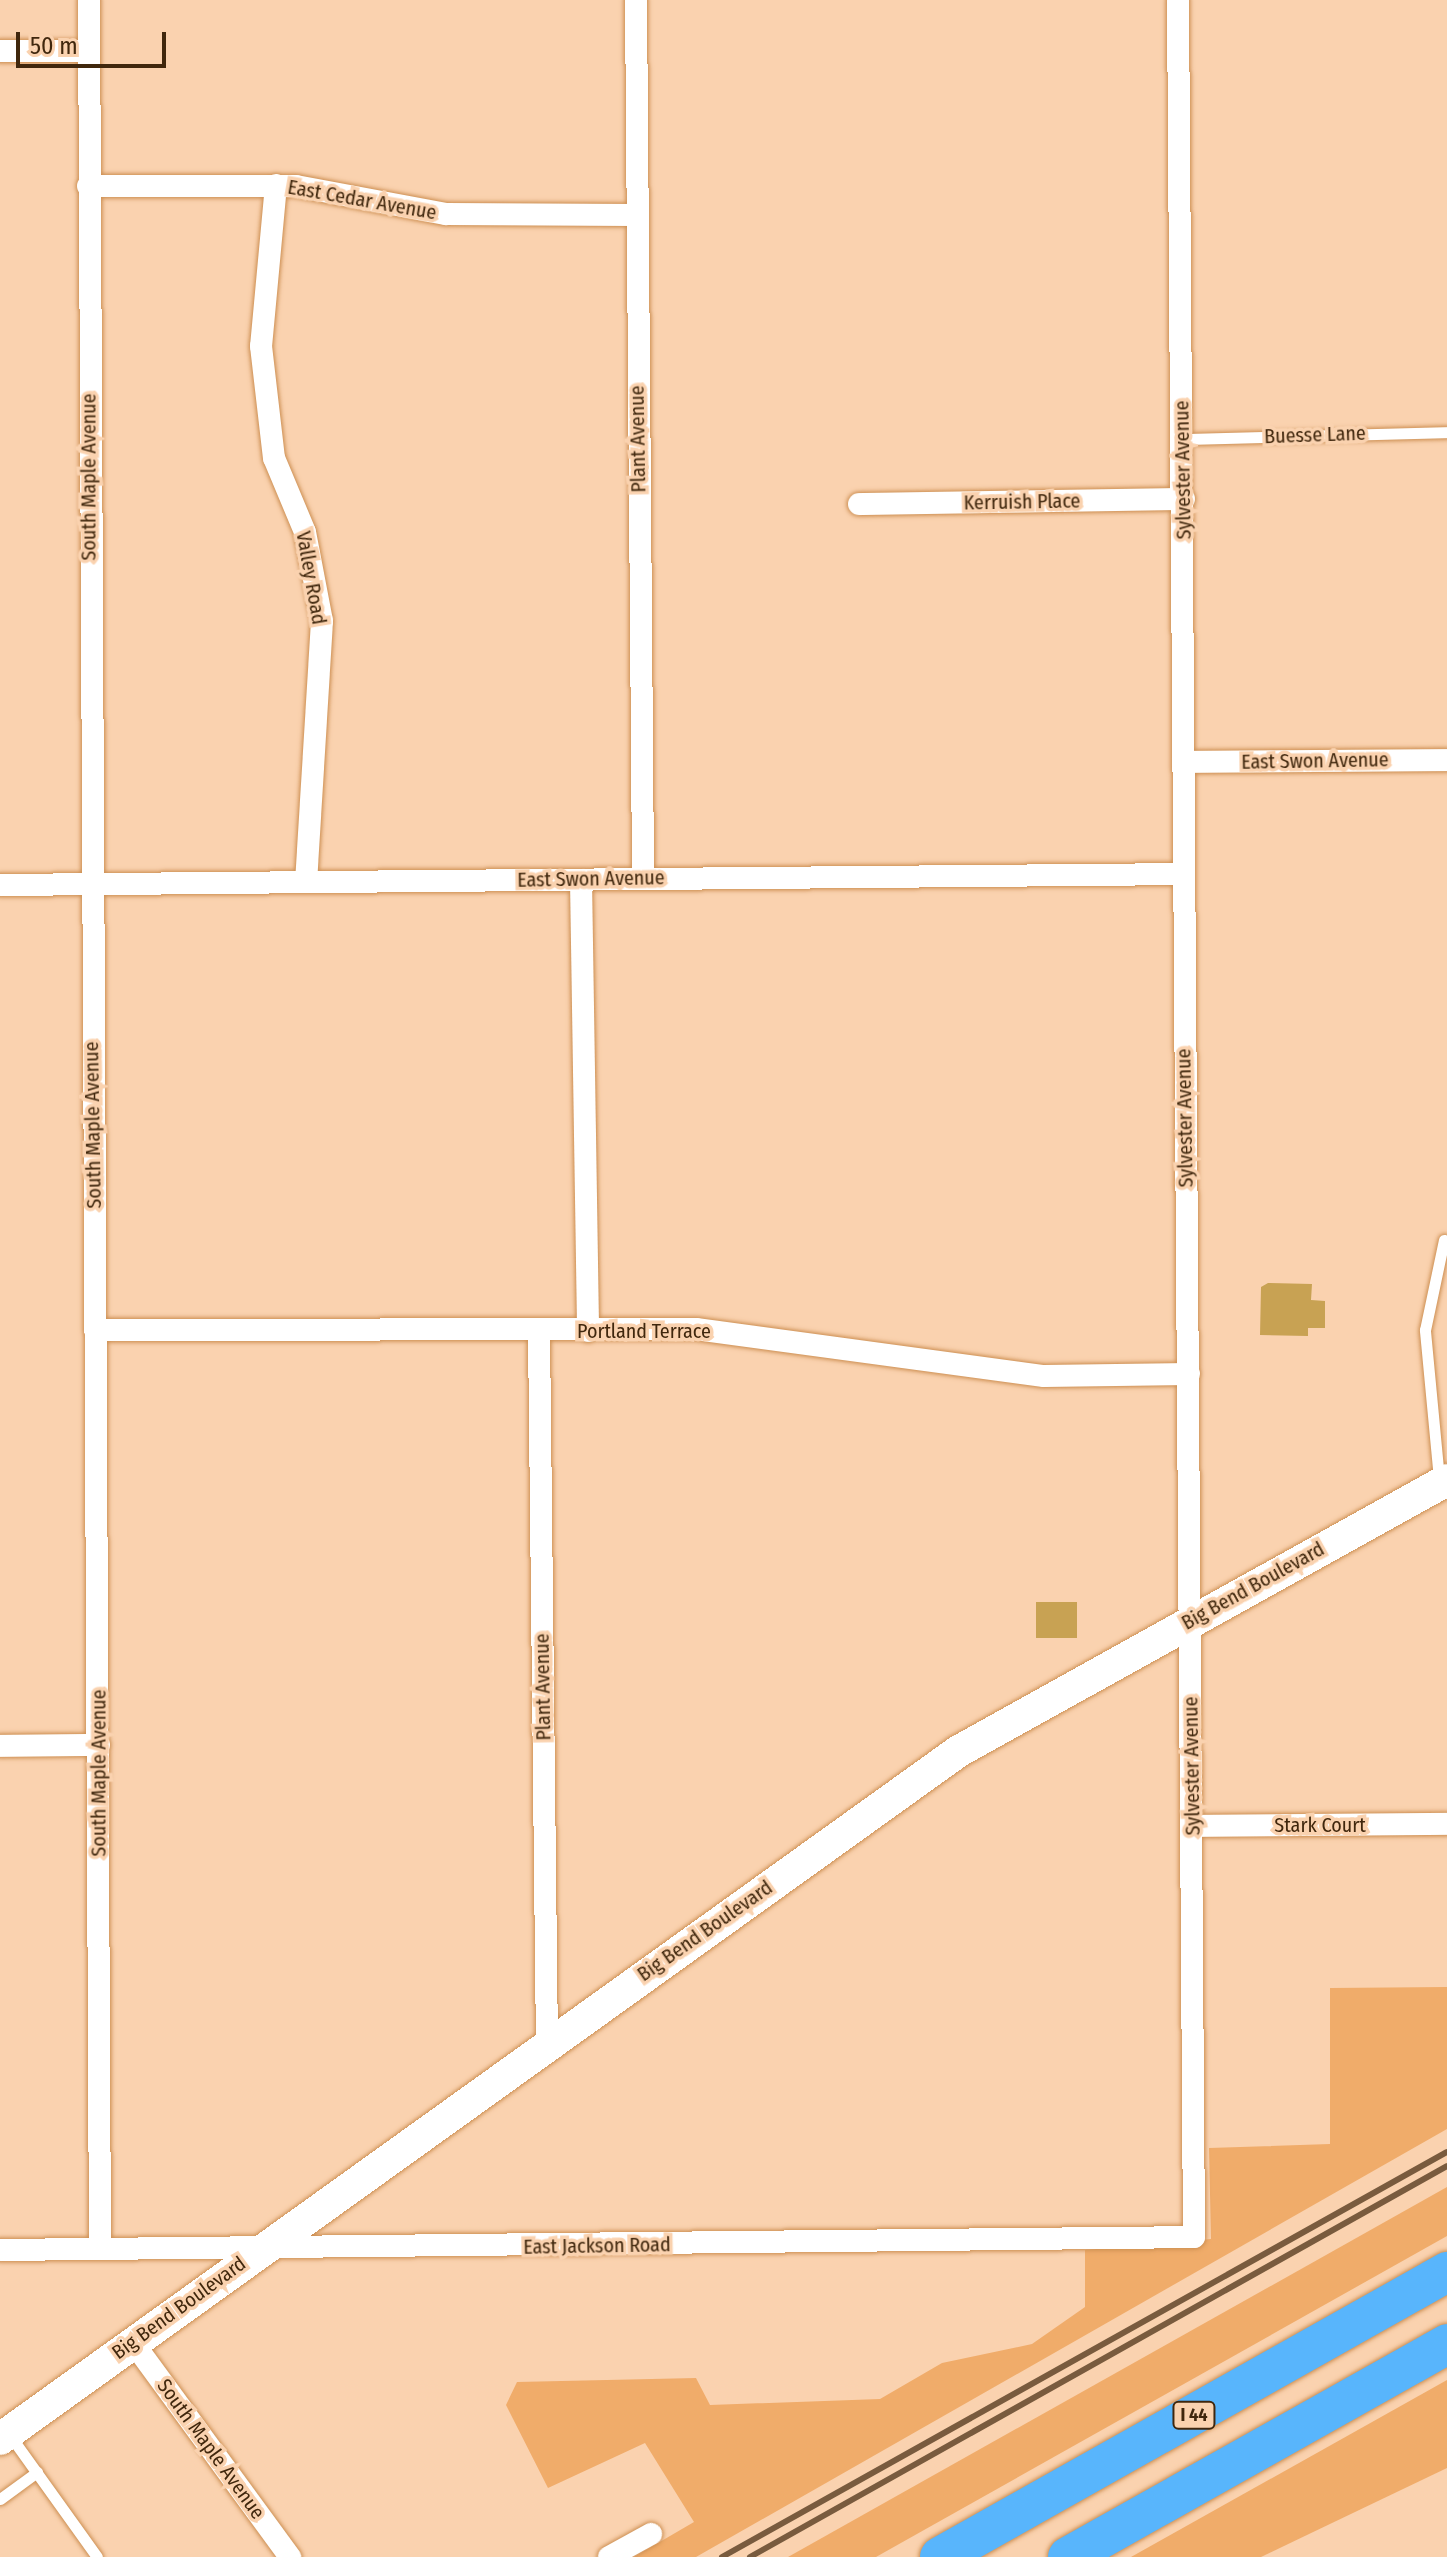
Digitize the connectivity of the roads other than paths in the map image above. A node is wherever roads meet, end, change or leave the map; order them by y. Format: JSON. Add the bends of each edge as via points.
{"nodes":[{"id":1,"x":89,"y":0,"type":"edge"},
{"id":2,"x":636,"y":0,"type":"edge"},
{"id":3,"x":1178,"y":0,"type":"edge"},
{"id":4,"x":0,"y":51,"type":"edge"},
{"id":5,"x":89,"y":51,"type":"junction"},
{"id":6,"x":276,"y":185,"type":"junction"},
{"id":7,"x":88,"y":186,"type":"junction"},
{"id":8,"x":636,"y":215,"type":"junction"},
{"id":9,"x":1447,"y":432,"type":"edge"},
{"id":10,"x":1183,"y":439,"type":"junction"},
{"id":11,"x":1184,"y":499,"type":"junction"},
{"id":12,"x":859,"y":504,"type":"dead end"},
{"id":13,"x":1447,"y":760,"type":"edge"},
{"id":14,"x":1183,"y":762,"type":"junction"},
{"id":15,"x":1181,"y":874,"type":"junction"},
{"id":16,"x":643,"y":878,"type":"junction"},
{"id":17,"x":581,"y":880,"type":"junction"},
{"id":18,"x":306,"y":881,"type":"junction"},
{"id":19,"x":90,"y":884,"type":"junction"},
{"id":20,"x":0,"y":885,"type":"edge"},
{"id":21,"x":1444,"y":1240,"type":"dead end"},
{"id":22,"x":95,"y":1330,"type":"junction"},
{"id":23,"x":588,"y":1331,"type":"junction"},
{"id":24,"x":539,"y":1332,"type":"junction"},
{"id":25,"x":1189,"y":1374,"type":"junction"},
{"id":26,"x":1443,"y":1482,"type":"edge"},
{"id":27,"x":1191,"y":1621,"type":"junction"},
{"id":28,"x":99,"y":1745,"type":"junction"},
{"id":29,"x":0,"y":1746,"type":"edge"},
{"id":30,"x":1447,"y":1824,"type":"edge"},
{"id":31,"x":1193,"y":1826,"type":"junction"},
{"id":32,"x":547,"y":2043,"type":"junction"},
{"id":33,"x":1194,"y":2237,"type":"joint"},
{"id":34,"x":100,"y":2249,"type":"junction"},
{"id":35,"x":0,"y":2250,"type":"edge"},
{"id":36,"x":258,"y":2251,"type":"junction"},
{"id":37,"x":1447,"y":2272,"type":"edge"},
{"id":38,"x":132,"y":2341,"type":"junction"},
{"id":39,"x":1447,"y":2344,"type":"edge"},
{"id":40,"x":4,"y":2436,"type":"edge"},
{"id":41,"x":37,"y":2472,"type":"junction"},
{"id":42,"x":0,"y":2499,"type":"edge"},
{"id":43,"x":651,"y":2534,"type":"dead end"},
{"id":44,"x":97,"y":2557,"type":"edge"},
{"id":45,"x":290,"y":2557,"type":"edge"},
{"id":46,"x":609,"y":2557,"type":"edge"},
{"id":47,"x":940,"y":2557,"type":"edge"},
{"id":48,"x":1068,"y":2557,"type":"edge"}],
"edges":[{"from":1,"to":5,"type":"street","name":"South Maple Avenue"},
{"from":2,"to":8,"type":"street","name":"Plant Avenue"},
{"from":3,"to":10,"type":"street","name":"Sylvester Avenue"},
{"from":4,"to":5,"type":"street"},
{"from":5,"to":7,"type":"street","name":"South Maple Avenue"},
{"from":6,"to":7,"type":"street","name":"East Cedar Avenue"},
{"from":6,"to":8,"type":"street","name":"East Cedar Avenue","via":[[446,214]]},
{"from":6,"to":18,"type":"street","name":"Valley Road","via":[[261,346],[274,458],[305,532],[322,621]]},
{"from":7,"to":19,"type":"street","name":"South Maple Avenue"},
{"from":8,"to":16,"type":"street","name":"Plant Avenue"},
{"from":9,"to":10,"type":"lane","name":"Buesse Lane"},
{"from":10,"to":11,"type":"street","name":"Sylvester Avenue"},
{"from":11,"to":12,"type":"street","name":"Kerruish Place"},
{"from":11,"to":14,"type":"street","name":"Sylvester Avenue"},
{"from":13,"to":14,"type":"street","name":"East Swon Avenue"},
{"from":14,"to":15,"type":"street","name":"Sylvester Avenue"},
{"from":15,"to":16,"type":"street","name":"East Swon Avenue"},
{"from":15,"to":25,"type":"street","name":"Sylvester Avenue"},
{"from":16,"to":17,"type":"street","name":"East Swon Avenue"},
{"from":17,"to":18,"type":"street","name":"East Swon Avenue"},
{"from":17,"to":23,"type":"street"},
{"from":18,"to":19,"type":"street","name":"East Swon Avenue"},
{"from":19,"to":20,"type":"street","name":"East Swon Avenue"},
{"from":19,"to":22,"type":"street","name":"South Maple Avenue"},
{"from":21,"to":26,"type":"lane","via":[[1425,1330]]},
{"from":22,"to":24,"type":"street","name":"Portland Terrace"},
{"from":22,"to":28,"type":"street","name":"South Maple Avenue"},
{"from":23,"to":24,"type":"street","name":"Portland Terrace"},
{"from":23,"to":25,"type":"street","name":"Portland Terrace","via":[[772,1335],[1044,1376]]},
{"from":24,"to":32,"type":"street","name":"Plant Avenue"},
{"from":25,"to":27,"type":"street","name":"Sylvester Avenue"},
{"from":26,"to":27,"type":"main road","name":"Big Bend Boulevard"},
{"from":27,"to":31,"type":"street","name":"Sylvester Avenue"},
{"from":27,"to":32,"type":"main road","name":"Big Bend Boulevard","via":[[959,1751]]},
{"from":28,"to":29,"type":"street"},
{"from":28,"to":34,"type":"street","name":"South Maple Avenue"},
{"from":30,"to":31,"type":"street","name":"Stark Court"},
{"from":31,"to":33,"type":"street","name":"Sylvester Avenue"},
{"from":32,"to":36,"type":"main road","name":"Big Bend Boulevard"},
{"from":33,"to":36,"type":"street","name":"East Jackson Road"},
{"from":34,"to":35,"type":"street","name":"East Jackson Road"},
{"from":34,"to":36,"type":"street","name":"East Jackson Road"},
{"from":36,"to":38,"type":"main road","name":"Big Bend Boulevard"},
{"from":37,"to":47,"type":"highway","number":"I 44"},
{"from":38,"to":40,"type":"main road","name":"Big Bend Boulevard"},
{"from":38,"to":45,"type":"street","name":"South Maple Avenue"},
{"from":39,"to":48,"type":"highway"},
{"from":40,"to":41,"type":"lane"},
{"from":41,"to":42,"type":"lane"},
{"from":41,"to":44,"type":"lane"},
{"from":43,"to":46,"type":"street"}]}
